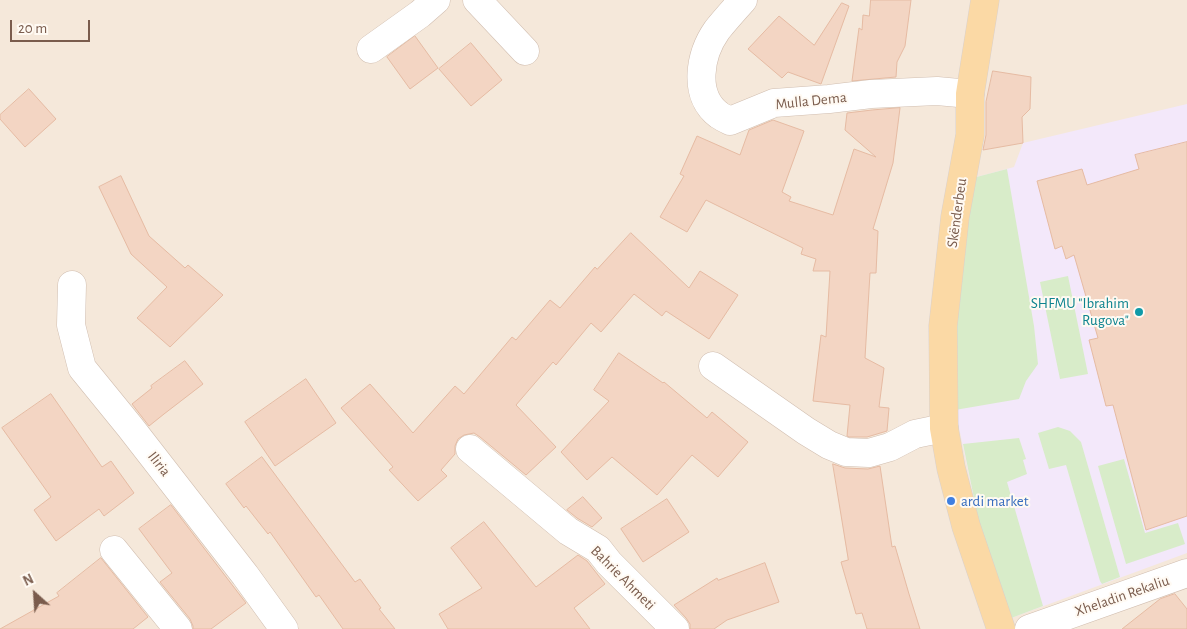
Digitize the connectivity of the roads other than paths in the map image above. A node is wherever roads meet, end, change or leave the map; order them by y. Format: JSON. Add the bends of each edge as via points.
{"nodes":[{"id":1,"x":436,"y":0,"type":"edge"},
{"id":2,"x":477,"y":0,"type":"edge"},
{"id":3,"x":719,"y":0,"type":"edge"},
{"id":4,"x":743,"y":0,"type":"edge"},
{"id":5,"x":985,"y":0,"type":"edge"},
{"id":6,"x":717,"y":30,"type":"junction"},
{"id":7,"x":370,"y":49,"type":"dead end"},
{"id":8,"x":525,"y":51,"type":"dead end"},
{"id":9,"x":970,"y":94,"type":"junction"},
{"id":10,"x":72,"y":285,"type":"dead end"},
{"id":11,"x":713,"y":366,"type":"dead end"},
{"id":12,"x":944,"y":428,"type":"junction"},
{"id":13,"x":470,"y":449,"type":"dead end"},
{"id":14,"x":114,"y":550,"type":"dead end"},
{"id":15,"x":1187,"y":573,"type":"edge"},
{"id":16,"x":178,"y":629,"type":"edge"},
{"id":17,"x":284,"y":629,"type":"edge"},
{"id":18,"x":675,"y":629,"type":"edge"},
{"id":19,"x":1001,"y":629,"type":"edge"},
{"id":20,"x":1029,"y":629,"type":"edge"}],
"edges":[{"from":1,"to":7,"type":"street"},
{"from":2,"to":8,"type":"street"},
{"from":3,"to":6,"type":"street","name":"Mulla Dema"},
{"from":4,"to":6,"type":"street","name":"Mulla Dema"},
{"from":5,"to":9,"type":"main road","name":"Skënderbeu"},
{"from":6,"to":9,"type":"street","name":"Mulla Dema","via":[[703,62],[701,83],[710,106],[730,121],[774,103],[871,94],[937,91]]},
{"from":9,"to":12,"type":"main road","name":"Skënderbeu","via":[[970,135],[955,217],[943,326]]},
{"from":10,"to":17,"type":"street","name":"Iliria","via":[[71,325],[82,368]]},
{"from":11,"to":12,"type":"street","via":[[829,445],[846,452],[869,452],[890,447],[915,434]]},
{"from":12,"to":19,"type":"main road","name":"Skënderbeu","via":[[966,526]]},
{"from":13,"to":18,"type":"street","name":"Bahrie Ahmeti","via":[[568,531],[598,549]]},
{"from":14,"to":16,"type":"street"},
{"from":15,"to":20,"type":"street","name":"Xheladin Rekaliu"}]}
